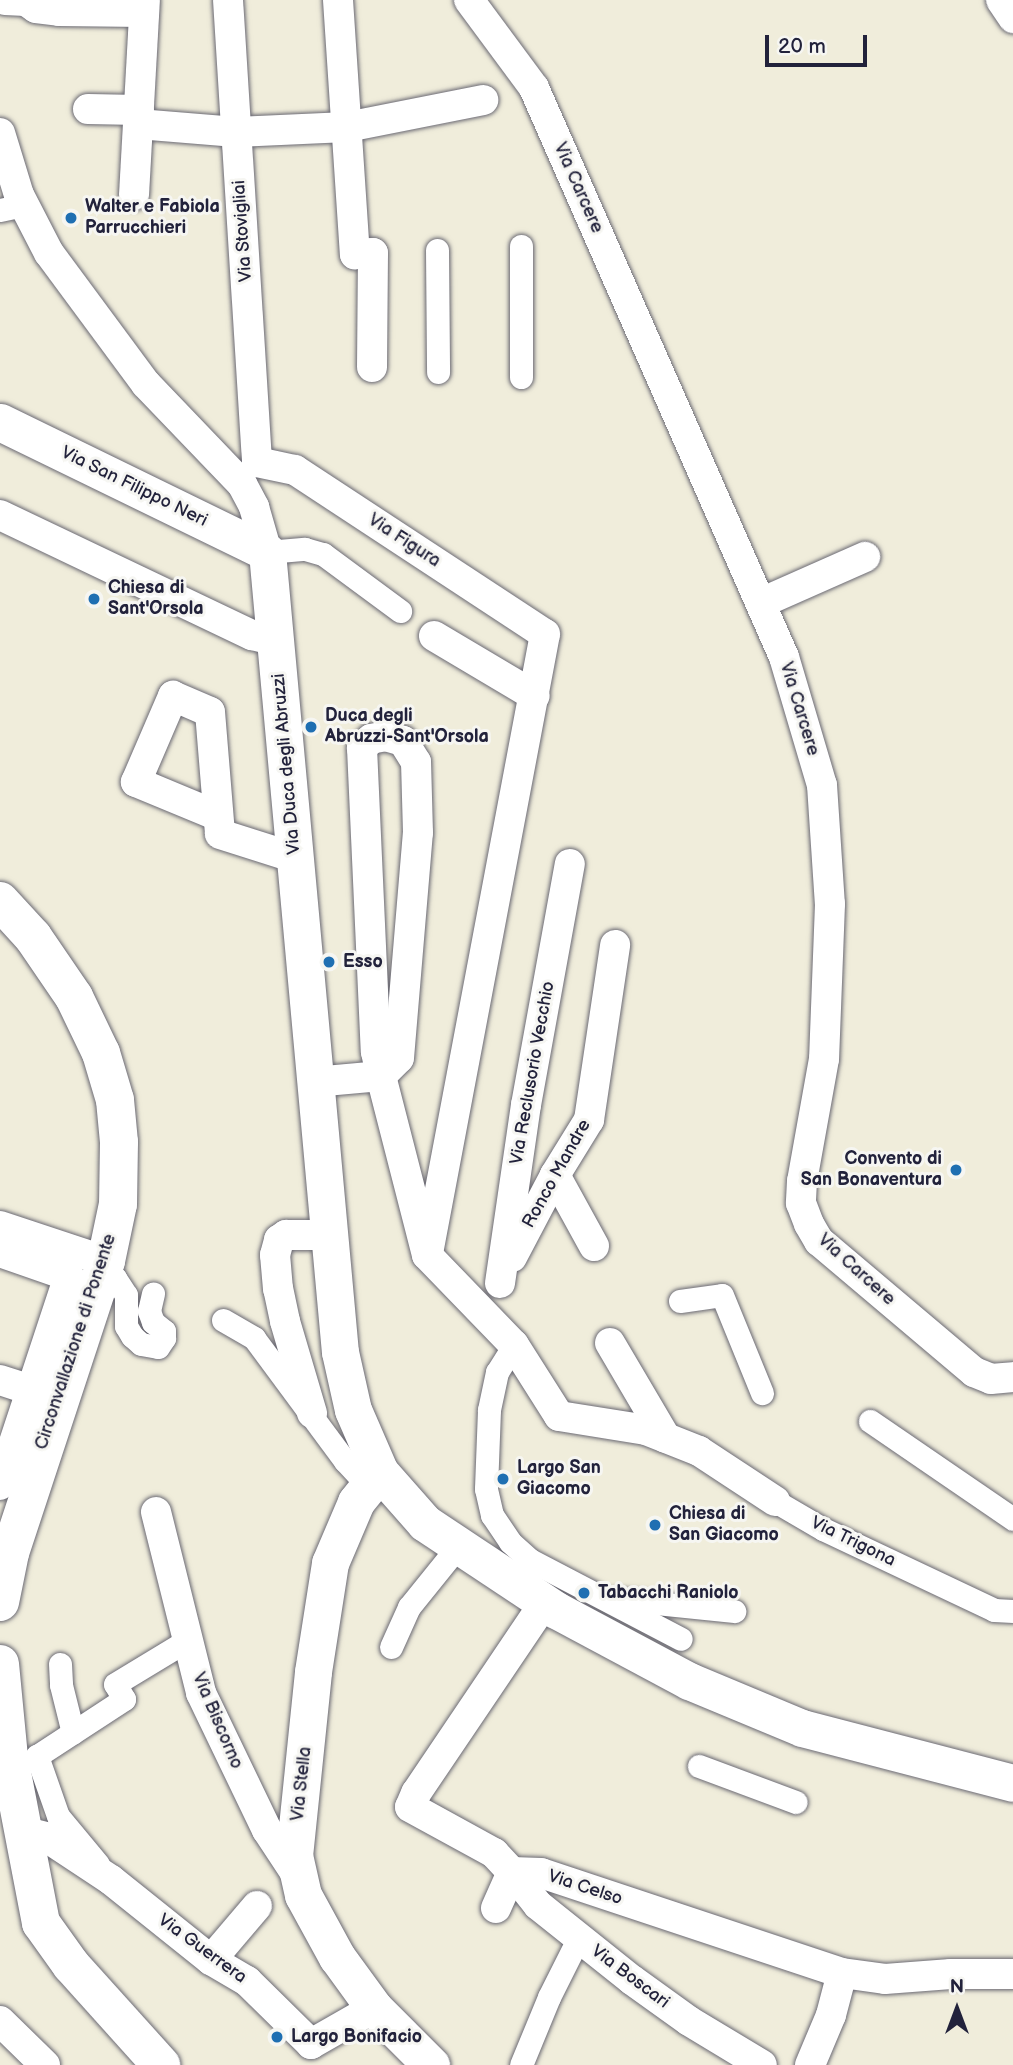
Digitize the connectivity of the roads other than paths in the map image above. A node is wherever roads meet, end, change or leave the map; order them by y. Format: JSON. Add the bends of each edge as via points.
{"nodes":[{"id":1,"x":5,"y":0,"type":"edge"},
{"id":2,"x":228,"y":0,"type":"edge"},
{"id":3,"x":338,"y":0,"type":"edge"},
{"id":4,"x":469,"y":0,"type":"edge"},
{"id":5,"x":1001,"y":0,"type":"edge"},
{"id":6,"x":145,"y":6,"type":"edge"},
{"id":7,"x":1013,"y":18,"type":"edge"},
{"id":8,"x":483,"y":100,"type":"dead end"},
{"id":9,"x":88,"y":109,"type":"dead end"},
{"id":10,"x":138,"y":117,"type":"junction"},
{"id":11,"x":347,"y":127,"type":"junction"},
{"id":12,"x":236,"y":132,"type":"junction"},
{"id":13,"x":0,"y":133,"type":"edge"},
{"id":14,"x":134,"y":195,"type":"dead end"},
{"id":15,"x":12,"y":208,"type":"edge"},
{"id":16,"x":521,"y":246,"type":"dead end"},
{"id":17,"x":437,"y":250,"type":"dead end"},
{"id":18,"x":372,"y":367,"type":"dead end"},
{"id":19,"x":438,"y":372,"type":"dead end"},
{"id":20,"x":521,"y":377,"type":"dead end"},
{"id":21,"x":0,"y":422,"type":"edge"},
{"id":22,"x":250,"y":473,"type":"junction"},
{"id":23,"x":0,"y":515,"type":"edge"},
{"id":24,"x":267,"y":552,"type":"junction"},
{"id":25,"x":865,"y":556,"type":"dead end"},
{"id":26,"x":761,"y":603,"type":"junction"},
{"id":27,"x":400,"y":611,"type":"dead end"},
{"id":28,"x":434,"y":636,"type":"dead end"},
{"id":29,"x":276,"y":641,"type":"junction"},
{"id":30,"x":535,"y":696,"type":"junction"},
{"id":31,"x":218,"y":816,"type":"dead end"},
{"id":32,"x":295,"y":858,"type":"junction"},
{"id":33,"x":570,"y":864,"type":"dead end"},
{"id":34,"x":0,"y":901,"type":"edge"},
{"id":35,"x":615,"y":945,"type":"dead end"},
{"id":36,"x":381,"y":1076,"type":"junction"},
{"id":37,"x":314,"y":1083,"type":"junction"},
{"id":38,"x":555,"y":1175,"type":"junction"},
{"id":39,"x":0,"y":1226,"type":"edge"},
{"id":40,"x":329,"y":1235,"type":"junction"},
{"id":41,"x":594,"y":1246,"type":"dead end"},
{"id":42,"x":0,"y":1252,"type":"edge"},
{"id":43,"x":427,"y":1255,"type":"junction"},
{"id":44,"x":92,"y":1269,"type":"junction"},
{"id":45,"x":499,"y":1283,"type":"junction"},
{"id":46,"x":153,"y":1293,"type":"dead end"},
{"id":47,"x":680,"y":1301,"type":"dead end"},
{"id":48,"x":479,"y":1307,"type":"junction"},
{"id":49,"x":223,"y":1320,"type":"dead end"},
{"id":50,"x":610,"y":1343,"type":"dead end"},
{"id":51,"x":514,"y":1345,"type":"junction"},
{"id":52,"x":1013,"y":1377,"type":"edge"},
{"id":53,"x":0,"y":1380,"type":"edge"},
{"id":54,"x":30,"y":1390,"type":"junction"},
{"id":55,"x":762,"y":1393,"type":"dead end"},
{"id":56,"x":312,"y":1413,"type":"junction"},
{"id":57,"x":870,"y":1421,"type":"dead end"},
{"id":58,"x":666,"y":1438,"type":"junction"},
{"id":59,"x":374,"y":1479,"type":"junction"},
{"id":60,"x":0,"y":1485,"type":"edge"},
{"id":61,"x":775,"y":1501,"type":"joint"},
{"id":62,"x":156,"y":1512,"type":"dead end"},
{"id":63,"x":1013,"y":1520,"type":"edge"},
{"id":64,"x":459,"y":1545,"type":"junction"},
{"id":65,"x":603,"y":1598,"type":"junction"},
{"id":66,"x":0,"y":1602,"type":"edge"},
{"id":67,"x":545,"y":1602,"type":"junction"},
{"id":68,"x":734,"y":1611,"type":"dead end"},
{"id":69,"x":1013,"y":1611,"type":"edge"},
{"id":70,"x":681,"y":1639,"type":"dead end"},
{"id":71,"x":186,"y":1641,"type":"junction"},
{"id":72,"x":391,"y":1647,"type":"dead end"},
{"id":73,"x":0,"y":1664,"type":"edge"},
{"id":74,"x":60,"y":1664,"type":"dead end"},
{"id":75,"x":73,"y":1733,"type":"junction"},
{"id":76,"x":4,"y":1757,"type":"edge"},
{"id":77,"x":699,"y":1766,"type":"dead end"},
{"id":78,"x":1013,"y":1783,"type":"edge"},
{"id":79,"x":796,"y":1802,"type":"dead end"},
{"id":80,"x":22,"y":1831,"type":"junction"},
{"id":81,"x":512,"y":1872,"type":"junction"},
{"id":82,"x":298,"y":1877,"type":"junction"},
{"id":83,"x":111,"y":1880,"type":"junction"},
{"id":84,"x":257,"y":1906,"type":"dead end"},
{"id":85,"x":496,"y":1908,"type":"dead end"},
{"id":86,"x":579,"y":1937,"type":"junction"},
{"id":87,"x":218,"y":1964,"type":"junction"},
{"id":88,"x":842,"y":1973,"type":"junction"},
{"id":89,"x":1013,"y":1974,"type":"edge"},
{"id":90,"x":374,"y":2008,"type":"junction"},
{"id":91,"x":0,"y":2021,"type":"edge"},
{"id":92,"x":45,"y":2065,"type":"edge"},
{"id":93,"x":161,"y":2065,"type":"edge"},
{"id":94,"x":305,"y":2065,"type":"edge"},
{"id":95,"x":431,"y":2065,"type":"edge"},
{"id":96,"x":521,"y":2065,"type":"edge"},
{"id":97,"x":762,"y":2065,"type":"edge"},
{"id":98,"x":810,"y":2065,"type":"edge"}],
"edges":[{"from":1,"to":6,"type":"street","via":[[59,11]]},
{"from":2,"to":12,"type":"street","name":"Via Stovigliai"},
{"from":3,"to":11,"type":"street"},
{"from":4,"to":26,"type":"street","name":"Via Carcere","via":[[534,88]]},
{"from":5,"to":7,"type":"street"},
{"from":6,"to":10,"type":"street"},
{"from":8,"to":11,"type":"street"},
{"from":9,"to":10,"type":"street"},
{"from":10,"to":12,"type":"street"},
{"from":10,"to":14,"type":"street"},
{"from":11,"to":12,"type":"street"},
{"from":11,"to":18,"type":"street","via":[[364,253]]},
{"from":12,"to":22,"type":"street","name":"Via Stovigliai"},
{"from":13,"to":15,"type":"street","name":"Via Duca degli Abruzzi"},
{"from":15,"to":22,"type":"street","name":"Via Duca degli Abruzzi","via":[[146,384]]},
{"from":16,"to":20,"type":"street"},
{"from":17,"to":19,"type":"street"},
{"from":21,"to":24,"type":"street","name":"Via San Filippo Neri"},
{"from":22,"to":24,"type":"street","name":"Via Duca degli Abruzzi"},
{"from":22,"to":30,"type":"street","name":"Via Figura","via":[[295,470],[545,634]]},
{"from":23,"to":29,"type":"street","via":[[253,635]]},
{"from":24,"to":27,"type":"street","via":[[305,549],[323,554]]},
{"from":24,"to":29,"type":"street","name":"Via Duca degli Abruzzi"},
{"from":25,"to":26,"type":"street"},
{"from":26,"to":52,"type":"street","name":"Via Carcere","via":[[784,657],[822,785],[830,904],[824,1059],[801,1203],[819,1241],[974,1372],[990,1379]]},
{"from":28,"to":30,"type":"street"},
{"from":29,"to":32,"type":"street","name":"Via Duca degli Abruzzi"},
{"from":30,"to":43,"type":"street"},
{"from":31,"to":32,"type":"street","via":[[220,834]]},
{"from":32,"to":37,"type":"street","name":"Via Duca degli Abruzzi"},
{"from":33,"to":45,"type":"street","name":"Via Reclusorio Vecchio"},
{"from":34,"to":44,"type":"main road","name":"Circonvallazione di Ponente","via":[[33,937],[74,996],[101,1053],[115,1100],[118,1204]]},
{"from":35,"to":38,"type":"street","name":"Ronco Mandre","via":[[589,1120]]},
{"from":36,"to":36,"type":"street","via":[[399,1058],[418,833],[415,762],[403,741],[386,736],[371,739],[362,748],[376,1052]]},
{"from":36,"to":37,"type":"street"},
{"from":36,"to":43,"type":"street"},
{"from":37,"to":40,"type":"street","name":"Via Duca degli Abruzzi"},
{"from":38,"to":41,"type":"street"},
{"from":38,"to":45,"type":"street","name":"Ronco Mandre"},
{"from":39,"to":44,"type":"street"},
{"from":40,"to":56,"type":"street","via":[[286,1235],[279,1240],[275,1255],[285,1321]]},
{"from":40,"to":59,"type":"street","name":"Via Duca degli Abruzzi","via":[[340,1352]]},
{"from":42,"to":44,"type":"street"},
{"from":43,"to":48,"type":"street","name":"Via Trigona"},
{"from":44,"to":46,"type":"street","via":[[114,1278],[126,1295],[126,1326],[132,1336],[141,1344],[158,1347],[164,1331],[149,1311]]},
{"from":44,"to":54,"type":"street"},
{"from":44,"to":66,"type":"main road","name":"Circonvallazione di Ponente"},
{"from":45,"to":48,"type":"street","name":"Ronco Mandre"},
{"from":47,"to":55,"type":"street","via":[[722,1296]]},
{"from":48,"to":51,"type":"street","name":"Via Trigona"},
{"from":49,"to":56,"type":"street","via":[[254,1338]]},
{"from":50,"to":58,"type":"street"},
{"from":51,"to":58,"type":"street","name":"Via Trigona","via":[[559,1416],[646,1430]]},
{"from":51,"to":65,"type":"street","via":[[497,1372],[489,1410],[486,1489],[492,1515],[510,1542],[530,1560]]},
{"from":53,"to":54,"type":"street"},
{"from":54,"to":60,"type":"street"},
{"from":56,"to":59,"type":"street","via":[[345,1461]]},
{"from":57,"to":63,"type":"street"},
{"from":58,"to":61,"type":"street","name":"Via Trigona","via":[[699,1451]]},
{"from":59,"to":64,"type":"street","name":"Via Duca degli Abruzzi"},
{"from":59,"to":82,"type":"street","name":"Via Stella","via":[[356,1502],[330,1563],[294,1854]]},
{"from":61,"to":69,"type":"street","name":"Via Trigona","via":[[823,1529],[994,1610]]},
{"from":62,"to":71,"type":"street","name":"Via Biscorno"},
{"from":64,"to":67,"type":"street","name":"Via Duca degli Abruzzi"},
{"from":64,"to":72,"type":"street","via":[[409,1607]]},
{"from":65,"to":68,"type":"street"},
{"from":65,"to":70,"type":"street"},
{"from":67,"to":78,"type":"street","name":"Via Duca degli Abruzzi","via":[[689,1681],[802,1728]]},
{"from":67,"to":81,"type":"street","via":[[415,1793],[410,1807],[494,1853]]},
{"from":71,"to":75,"type":"street","via":[[115,1684],[124,1699]]},
{"from":71,"to":82,"type":"street","name":"Via Biscorno","via":[[201,1693],[241,1779]]},
{"from":73,"to":76,"type":"main road"},
{"from":74,"to":75,"type":"street"},
{"from":75,"to":83,"type":"street","via":[[37,1756],[58,1816]]},
{"from":76,"to":80,"type":"main road"},
{"from":77,"to":79,"type":"street"},
{"from":80,"to":83,"type":"street","name":"Via Guerrera","via":[[46,1837]]},
{"from":80,"to":93,"type":"main road","via":[[41,1923],[71,1965]]},
{"from":81,"to":85,"type":"street"},
{"from":81,"to":86,"type":"street","name":"Via Boscari","via":[[538,1905]]},
{"from":81,"to":88,"type":"street","name":"Via Celso","via":[[541,1873]]},
{"from":82,"to":90,"type":"street","name":"Via Stella","via":[[337,1957]]},
{"from":83,"to":87,"type":"street","name":"Via Guerrera"},
{"from":84,"to":87,"type":"street"},
{"from":86,"to":96,"type":"street"},
{"from":86,"to":97,"type":"street","name":"Via Boscari","via":[[689,2021]]},
{"from":87,"to":90,"type":"street","name":"Via Guerrera","via":[[247,1981],[311,2044]]},
{"from":87,"to":94,"type":"street","via":[[236,1991]]},
{"from":88,"to":89,"type":"street","name":"Via Celso","via":[[885,1979]]},
{"from":88,"to":98,"type":"street"},
{"from":90,"to":95,"type":"street","name":"Via Stella"},
{"from":91,"to":92,"type":"street"}]}
